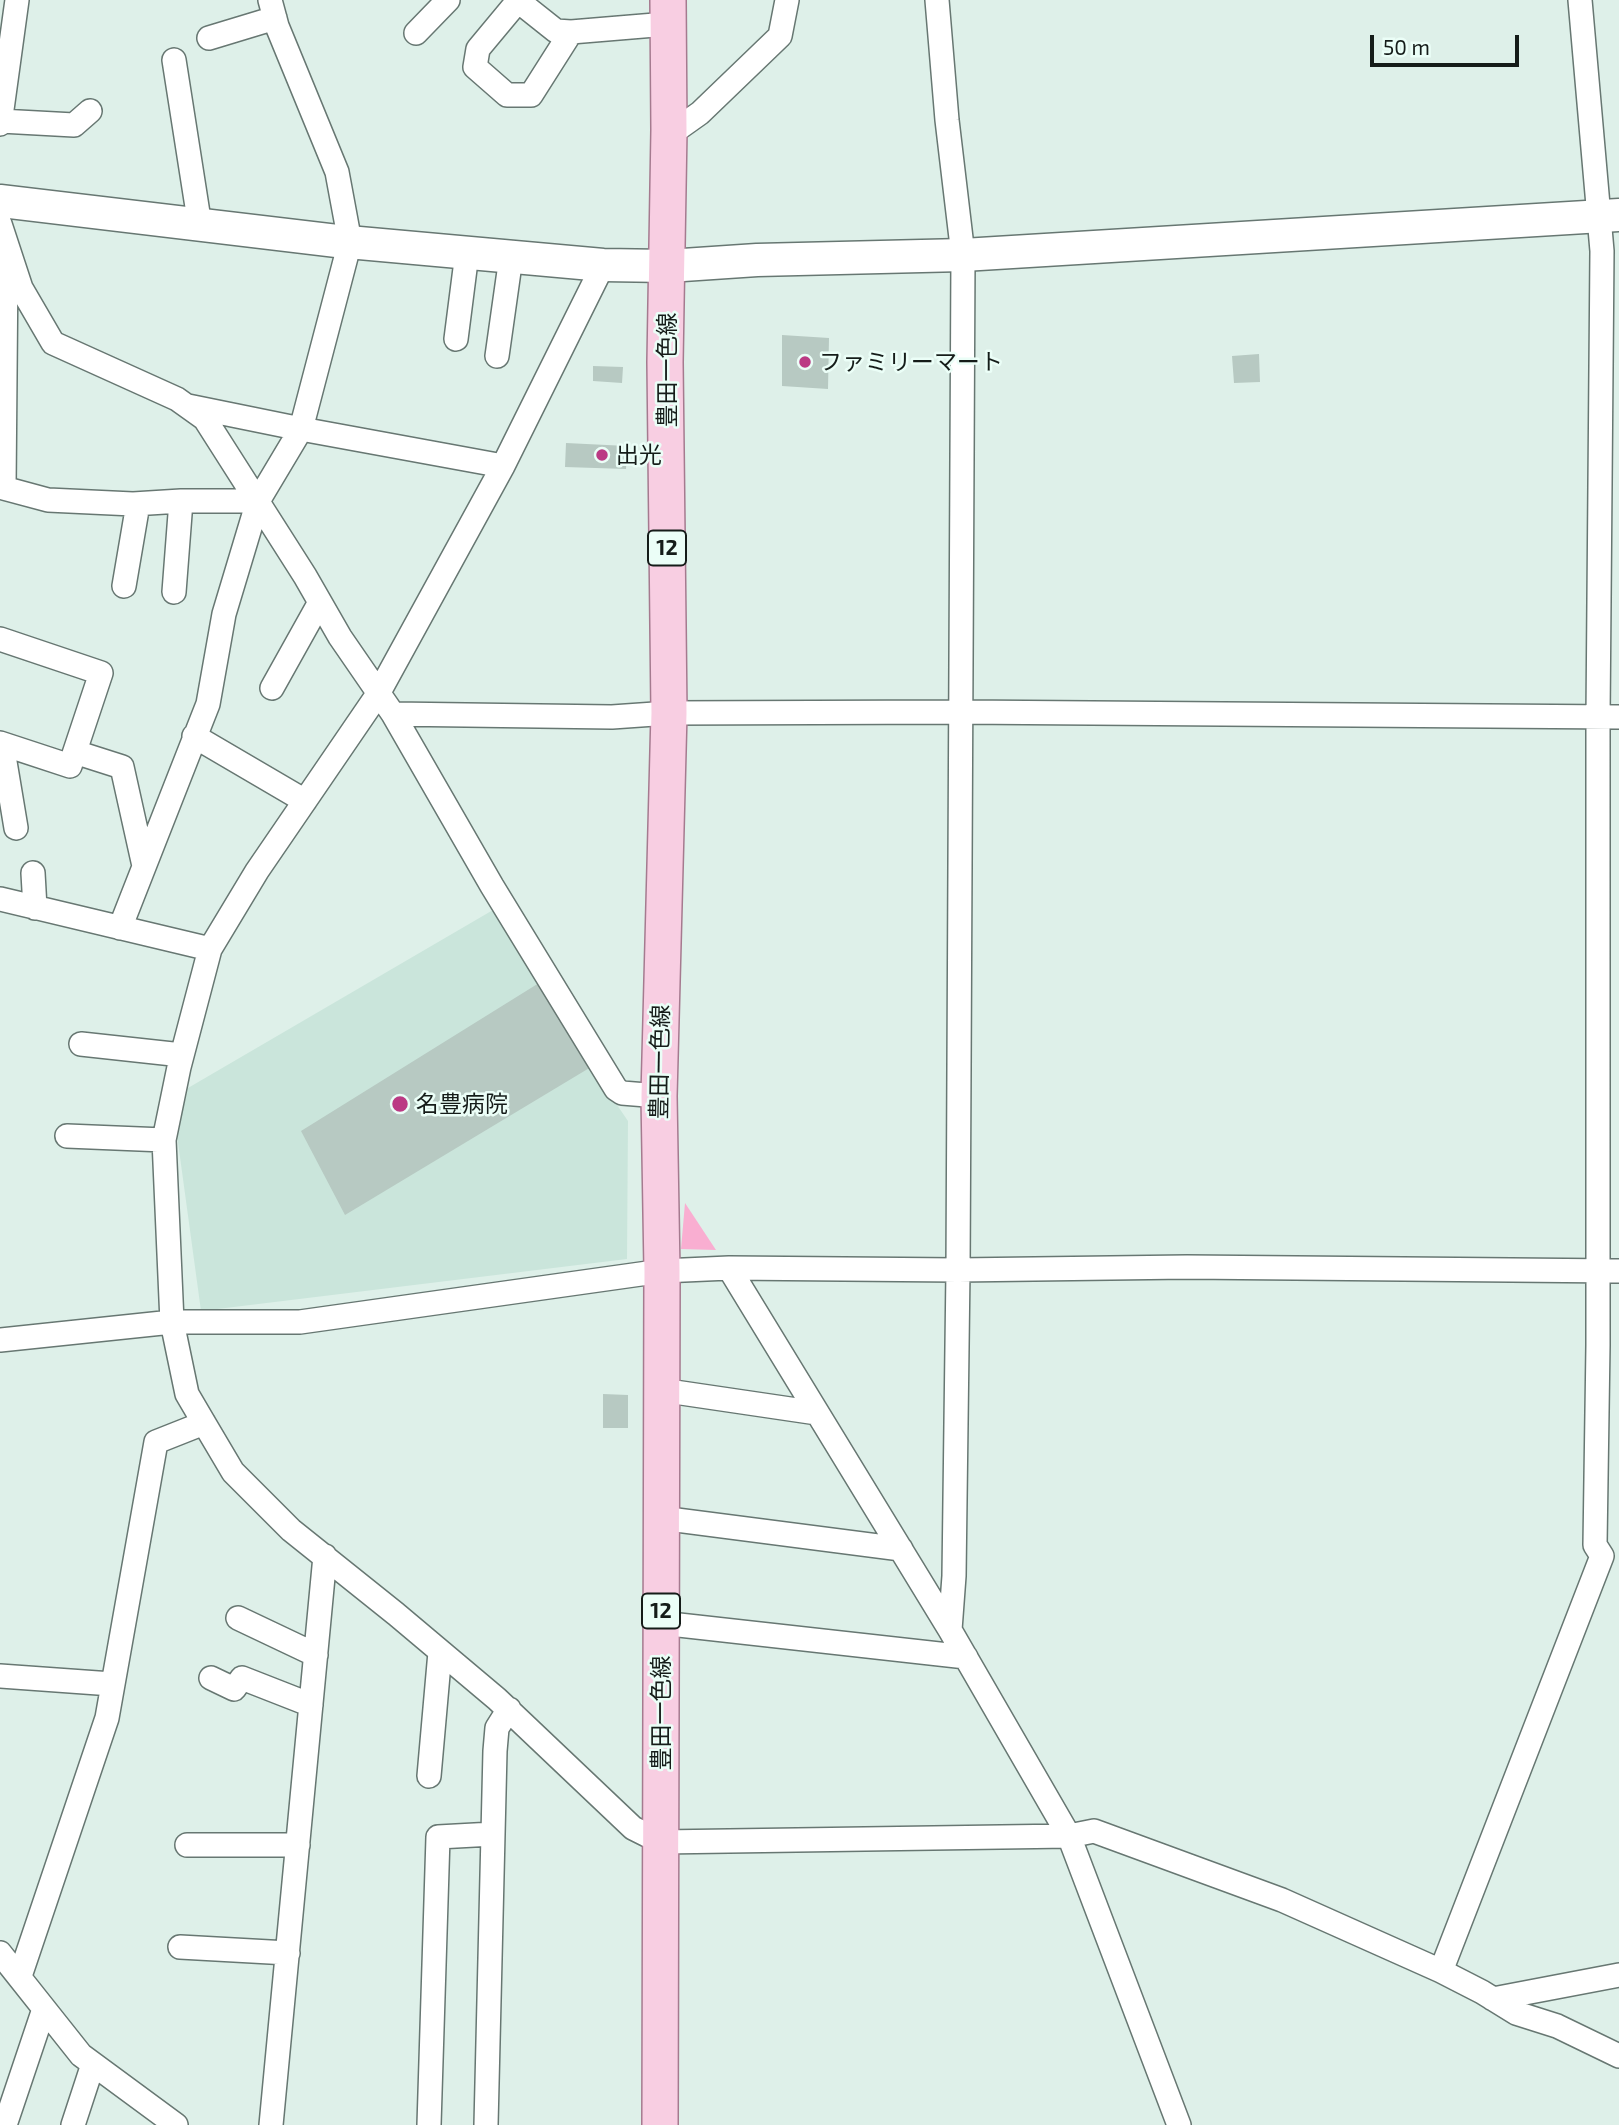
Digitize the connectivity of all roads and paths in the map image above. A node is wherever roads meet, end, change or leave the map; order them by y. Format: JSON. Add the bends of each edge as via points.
{"nodes":[{"id":1,"x":448,"y":0,"type":"edge"},
{"id":2,"x":518,"y":0,"type":"edge"},
{"id":3,"x":787,"y":0,"type":"edge"},
{"id":4,"x":937,"y":0,"type":"edge"},
{"id":5,"x":1580,"y":0,"type":"edge"},
{"id":6,"x":11,"y":2,"type":"edge"},
{"id":7,"x":273,"y":9,"type":"edge"},
{"id":8,"x":668,"y":12,"type":"edge"},
{"id":9,"x":571,"y":32,"type":"junction"},
{"id":10,"x":416,"y":33,"type":"dead end"},
{"id":11,"x":208,"y":38,"type":"dead end"},
{"id":12,"x":174,"y":60,"type":"dead end"},
{"id":13,"x":90,"y":111,"type":"dead end"},
{"id":14,"x":0,"y":122,"type":"edge"},
{"id":15,"x":669,"y":135,"type":"junction"},
{"id":16,"x":0,"y":201,"type":"edge"},
{"id":17,"x":1609,"y":215,"type":"edge"},
{"id":18,"x":200,"y":226,"type":"junction"},
{"id":19,"x":3,"y":233,"type":"edge"},
{"id":20,"x":350,"y":242,"type":"junction"},
{"id":21,"x":467,"y":253,"type":"junction"},
{"id":22,"x":963,"y":255,"type":"junction"},
{"id":23,"x":511,"y":257,"type":"junction"},
{"id":24,"x":603,"y":265,"type":"junction"},
{"id":25,"x":668,"y":266,"type":"junction"},
{"id":26,"x":456,"y":339,"type":"dead end"},
{"id":27,"x":497,"y":356,"type":"dead end"},
{"id":28,"x":185,"y":405,"type":"junction"},
{"id":29,"x":301,"y":429,"type":"junction"},
{"id":30,"x":503,"y":466,"type":"junction"},
{"id":31,"x":2,"y":488,"type":"edge"},
{"id":32,"x":181,"y":501,"type":"junction"},
{"id":33,"x":258,"y":501,"type":"junction"},
{"id":34,"x":138,"y":504,"type":"junction"},
{"id":35,"x":124,"y":586,"type":"dead end"},
{"id":36,"x":174,"y":592,"type":"dead end"},
{"id":37,"x":320,"y":602,"type":"junction"},
{"id":38,"x":0,"y":639,"type":"edge"},
{"id":39,"x":272,"y":688,"type":"dead end"},
{"id":40,"x":378,"y":694,"type":"junction"},
{"id":41,"x":960,"y":712,"type":"junction"},
{"id":42,"x":669,"y":713,"type":"junction"},
{"id":43,"x":393,"y":714,"type":"junction"},
{"id":44,"x":1608,"y":717,"type":"edge"},
{"id":45,"x":194,"y":736,"type":"junction"},
{"id":46,"x":1,"y":744,"type":"edge"},
{"id":47,"x":75,"y":752,"type":"junction"},
{"id":48,"x":304,"y":801,"type":"junction"},
{"id":49,"x":16,"y":828,"type":"dead end"},
{"id":50,"x":144,"y":866,"type":"junction"},
{"id":51,"x":33,"y":873,"type":"dead end"},
{"id":52,"x":0,"y":900,"type":"edge"},
{"id":53,"x":35,"y":908,"type":"junction"},
{"id":54,"x":120,"y":928,"type":"junction"},
{"id":55,"x":210,"y":949,"type":"junction"},
{"id":56,"x":81,"y":1044,"type":"dead end"},
{"id":57,"x":182,"y":1055,"type":"junction"},
{"id":58,"x":659,"y":1096,"type":"junction"},
{"id":59,"x":67,"y":1136,"type":"dead end"},
{"id":60,"x":164,"y":1140,"type":"junction"},
{"id":61,"x":729,"y":1268,"type":"junction"},
{"id":62,"x":958,"y":1270,"type":"junction"},
{"id":63,"x":662,"y":1271,"type":"junction"},
{"id":64,"x":1608,"y":1271,"type":"edge"},
{"id":65,"x":172,"y":1322,"type":"junction"},
{"id":66,"x":0,"y":1340,"type":"edge"},
{"id":67,"x":661,"y":1390,"type":"junction"},
{"id":68,"x":817,"y":1413,"type":"junction"},
{"id":69,"x":204,"y":1423,"type":"junction"},
{"id":70,"x":661,"y":1518,"type":"junction"},
{"id":71,"x":901,"y":1549,"type":"junction"},
{"id":72,"x":325,"y":1556,"type":"junction"},
{"id":73,"x":1610,"y":1557,"type":"edge"},
{"id":74,"x":238,"y":1618,"type":"dead end"},
{"id":75,"x":661,"y":1623,"type":"junction"},
{"id":76,"x":950,"y":1630,"type":"junction"},
{"id":77,"x":440,"y":1652,"type":"junction"},
{"id":78,"x":316,"y":1655,"type":"junction"},
{"id":79,"x":966,"y":1657,"type":"junction"},
{"id":80,"x":0,"y":1676,"type":"edge"},
{"id":81,"x":211,"y":1678,"type":"dead end"},
{"id":82,"x":113,"y":1684,"type":"junction"},
{"id":83,"x":311,"y":1705,"type":"junction"},
{"id":84,"x":509,"y":1709,"type":"junction"},
{"id":85,"x":429,"y":1776,"type":"dead end"},
{"id":86,"x":493,"y":1834,"type":"junction"},
{"id":87,"x":1069,"y":1836,"type":"junction"},
{"id":88,"x":661,"y":1842,"type":"junction"},
{"id":89,"x":187,"y":1845,"type":"dead end"},
{"id":90,"x":298,"y":1845,"type":"junction"},
{"id":91,"x":180,"y":1947,"type":"dead end"},
{"id":92,"x":0,"y":1953,"type":"edge"},
{"id":93,"x":288,"y":1953,"type":"junction"},
{"id":94,"x":1441,"y":1971,"type":"junction"},
{"id":95,"x":1619,"y":1975,"type":"edge"},
{"id":96,"x":20,"y":1976,"type":"junction"},
{"id":97,"x":1493,"y":1999,"type":"junction"},
{"id":98,"x":44,"y":2009,"type":"junction"},
{"id":99,"x":1619,"y":2056,"type":"edge"},
{"id":100,"x":93,"y":2064,"type":"junction"},
{"id":101,"x":149,"y":2116,"type":"edge"},
{"id":102,"x":5,"y":2125,"type":"edge"},
{"id":103,"x":73,"y":2125,"type":"edge"},
{"id":104,"x":176,"y":2125,"type":"edge"},
{"id":105,"x":271,"y":2125,"type":"edge"},
{"id":106,"x":429,"y":2125,"type":"edge"},
{"id":107,"x":486,"y":2125,"type":"edge"},
{"id":108,"x":660,"y":2125,"type":"edge"},
{"id":109,"x":1179,"y":2125,"type":"edge"}],
"edges":[{"from":1,"to":10,"type":"street"},
{"from":2,"to":9,"type":"street","via":[[556,32]]},
{"from":2,"to":9,"type":"street","via":[[478,50],[475,67],[507,95],[531,95]]},
{"from":3,"to":15,"type":"street","via":[[780,36],[701,113]]},
{"from":4,"to":22,"type":"street"},
{"from":5,"to":17,"type":"street"},
{"from":6,"to":14,"type":"street"},
{"from":7,"to":11,"type":"street"},
{"from":7,"to":20,"type":"street","via":[[337,172]]},
{"from":8,"to":9,"type":"street"},
{"from":8,"to":15,"type":"main road","name":"豊田一色線","number":"12"},
{"from":12,"to":18,"type":"street"},
{"from":13,"to":14,"type":"street","via":[[74,125]]},
{"from":15,"to":25,"type":"main road","name":"豊田一色線","number":"12"},
{"from":16,"to":18,"type":"street"},
{"from":17,"to":22,"type":"street"},
{"from":17,"to":44,"type":"street","via":[[1602,265]]},
{"from":18,"to":20,"type":"street"},
{"from":19,"to":28,"type":"street","via":[[21,288],[52,343]]},
{"from":19,"to":31,"type":"street"},
{"from":20,"to":21,"type":"street"},
{"from":20,"to":29,"type":"street"},
{"from":21,"to":23,"type":"street"},
{"from":21,"to":26,"type":"street"},
{"from":22,"to":25,"type":"street"},
{"from":22,"to":41,"type":"street"},
{"from":23,"to":24,"type":"street"},
{"from":23,"to":27,"type":"street"},
{"from":24,"to":25,"type":"street"},
{"from":24,"to":30,"type":"street"},
{"from":25,"to":42,"type":"main road","name":"豊田一色線","number":"12"},
{"from":28,"to":29,"type":"street"},
{"from":28,"to":33,"type":"street","via":[[205,419]]},
{"from":29,"to":30,"type":"street"},
{"from":29,"to":33,"type":"street"},
{"from":30,"to":40,"type":"street"},
{"from":31,"to":34,"type":"street","via":[[48,500]]},
{"from":32,"to":33,"type":"street"},
{"from":32,"to":34,"type":"street"},
{"from":32,"to":36,"type":"street"},
{"from":33,"to":37,"type":"street"},
{"from":33,"to":45,"type":"street","via":[[224,614],[208,704]]},
{"from":34,"to":35,"type":"street"},
{"from":37,"to":39,"type":"street"},
{"from":37,"to":40,"type":"street"},
{"from":38,"to":47,"type":"street","via":[[101,673]]},
{"from":40,"to":43,"type":"street"},
{"from":40,"to":48,"type":"street"},
{"from":41,"to":42,"type":"street"},
{"from":41,"to":44,"type":"street"},
{"from":41,"to":62,"type":"street"},
{"from":42,"to":43,"type":"street","via":[[612,717]]},
{"from":42,"to":58,"type":"main road","name":"豊田一色線","number":"12"},
{"from":43,"to":58,"type":"street","via":[[616,1089]]},
{"from":44,"to":64,"type":"street"},
{"from":45,"to":48,"type":"street"},
{"from":45,"to":50,"type":"street"},
{"from":46,"to":47,"type":"street","via":[[70,766]]},
{"from":46,"to":49,"type":"street"},
{"from":47,"to":50,"type":"street","via":[[122,767]]},
{"from":48,"to":55,"type":"street"},
{"from":50,"to":54,"type":"street"},
{"from":51,"to":53,"type":"street"},
{"from":52,"to":53,"type":"street"},
{"from":53,"to":54,"type":"street"},
{"from":54,"to":55,"type":"street"},
{"from":55,"to":57,"type":"street"},
{"from":56,"to":57,"type":"street"},
{"from":57,"to":60,"type":"street"},
{"from":58,"to":63,"type":"main road","name":"豊田一色線","number":"12"},
{"from":59,"to":60,"type":"street"},
{"from":60,"to":65,"type":"street"},
{"from":61,"to":62,"type":"street"},
{"from":61,"to":63,"type":"street"},
{"from":61,"to":68,"type":"street"},
{"from":62,"to":64,"type":"street"},
{"from":62,"to":76,"type":"street"},
{"from":63,"to":65,"type":"street","via":[[300,1322]]},
{"from":63,"to":67,"type":"main road","name":"豊田一色線","number":"12"},
{"from":64,"to":73,"type":"street","via":[[1595,1545]]},
{"from":65,"to":66,"type":"street"},
{"from":65,"to":69,"type":"street","via":[[187,1394]]},
{"from":67,"to":68,"type":"street"},
{"from":67,"to":70,"type":"main road","name":"豊田一色線","number":"12"},
{"from":68,"to":71,"type":"street"},
{"from":69,"to":72,"type":"street","via":[[233,1472],[291,1530]]},
{"from":69,"to":82,"type":"street","via":[[156,1443]]},
{"from":70,"to":71,"type":"street"},
{"from":70,"to":75,"type":"main road","name":"豊田一色線","number":"12"},
{"from":71,"to":76,"type":"street"},
{"from":72,"to":77,"type":"street"},
{"from":72,"to":78,"type":"street"},
{"from":73,"to":94,"type":"street"},
{"from":74,"to":78,"type":"street"},
{"from":75,"to":79,"type":"street"},
{"from":75,"to":88,"type":"main road","name":"豊田一色線","number":"12"},
{"from":76,"to":79,"type":"street"},
{"from":77,"to":84,"type":"street"},
{"from":77,"to":85,"type":"street"},
{"from":78,"to":83,"type":"street"},
{"from":79,"to":87,"type":"street"},
{"from":80,"to":82,"type":"street"},
{"from":81,"to":83,"type":"street","via":[[234,1689],[242,1678]]},
{"from":82,"to":96,"type":"street","via":[[107,1718]]},
{"from":83,"to":90,"type":"street"},
{"from":84,"to":86,"type":"street","via":[[497,1728]]},
{"from":84,"to":88,"type":"street","via":[[633,1828]]},
{"from":86,"to":106,"type":"street","via":[[438,1838]]},
{"from":86,"to":107,"type":"street"},
{"from":87,"to":88,"type":"street"},
{"from":87,"to":94,"type":"street","via":[[1094,1831],[1260,1891]]},
{"from":87,"to":109,"type":"street"},
{"from":88,"to":108,"type":"main road","name":"豊田一色線","number":"12"},
{"from":89,"to":90,"type":"street"},
{"from":90,"to":93,"type":"street"},
{"from":91,"to":93,"type":"street"},
{"from":92,"to":96,"type":"street"},
{"from":93,"to":105,"type":"street"},
{"from":94,"to":97,"type":"street"},
{"from":95,"to":97,"type":"street"},
{"from":96,"to":98,"type":"street"},
{"from":97,"to":99,"type":"street"},
{"from":98,"to":100,"type":"street"},
{"from":98,"to":102,"type":"street"},
{"from":100,"to":101,"type":"street"},
{"from":100,"to":103,"type":"street"},
{"from":101,"to":104,"type":"street"}]}
